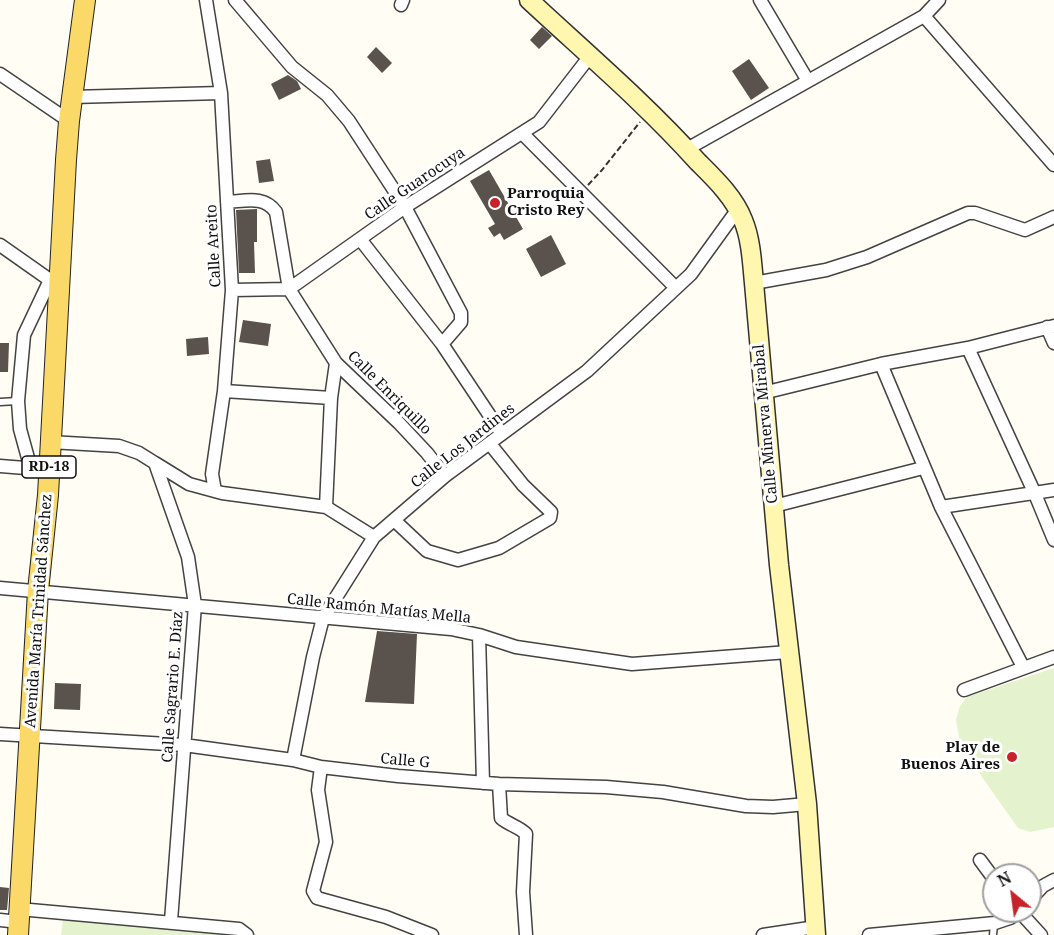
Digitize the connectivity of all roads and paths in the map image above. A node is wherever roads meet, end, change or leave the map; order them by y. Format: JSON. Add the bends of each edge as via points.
{"nodes":[{"id":1,"x":85,"y":0,"type":"edge"},
{"id":2,"x":206,"y":0,"type":"edge"},
{"id":3,"x":235,"y":0,"type":"edge"},
{"id":4,"x":529,"y":0,"type":"edge"},
{"id":5,"x":760,"y":0,"type":"edge"},
{"id":6,"x":939,"y":0,"type":"edge"},
{"id":7,"x":924,"y":16,"type":"junction"},
{"id":8,"x":590,"y":56,"type":"junction"},
{"id":9,"x":0,"y":74,"type":"edge"},
{"id":10,"x":808,"y":81,"type":"junction"},
{"id":11,"x":221,"y":93,"type":"junction"},
{"id":12,"x":72,"y":97,"type":"junction"},
{"id":13,"x":649,"y":110,"type":"junction"},
{"id":14,"x":69,"y":121,"type":"junction"},
{"id":15,"x":522,"y":133,"type":"junction"},
{"id":16,"x":687,"y":149,"type":"junction"},
{"id":17,"x":1054,"y":165,"type":"edge"},
{"id":18,"x":581,"y":192,"type":"junction"},
{"id":19,"x":227,"y":202,"type":"junction"},
{"id":20,"x":405,"y":207,"type":"junction"},
{"id":21,"x":738,"y":209,"type":"junction"},
{"id":22,"x":1054,"y":217,"type":"edge"},
{"id":23,"x":360,"y":239,"type":"junction"},
{"id":24,"x":0,"y":245,"type":"edge"},
{"id":25,"x":55,"y":283,"type":"junction"},
{"id":26,"x":754,"y":283,"type":"junction"},
{"id":27,"x":676,"y":288,"type":"junction"},
{"id":28,"x":232,"y":290,"type":"junction"},
{"id":29,"x":289,"y":290,"type":"junction"},
{"id":30,"x":1051,"y":327,"type":"edge"},
{"id":31,"x":1054,"y":343,"type":"edge"},
{"id":32,"x":442,"y":344,"type":"junction"},
{"id":33,"x":968,"y":348,"type":"junction"},
{"id":34,"x":336,"y":363,"type":"junction"},
{"id":35,"x":882,"y":364,"type":"junction"},
{"id":36,"x":224,"y":391,"type":"junction"},
{"id":37,"x":763,"y":393,"type":"junction"},
{"id":38,"x":331,"y":398,"type":"junction"},
{"id":39,"x":18,"y":401,"type":"junction"},
{"id":40,"x":0,"y":402,"type":"edge"},
{"id":41,"x":502,"y":434,"type":"junction"},
{"id":42,"x":50,"y":442,"type":"junction"},
{"id":43,"x":490,"y":444,"type":"junction"},
{"id":44,"x":154,"y":463,"type":"junction"},
{"id":45,"x":0,"y":466,"type":"edge"},
{"id":46,"x":923,"y":468,"type":"junction"},
{"id":47,"x":40,"y":470,"type":"junction"},
{"id":48,"x":445,"y":476,"type":"junction"},
{"id":49,"x":1054,"y":490,"type":"edge"},
{"id":50,"x":215,"y":491,"type":"junction"},
{"id":51,"x":1035,"y":494,"type":"junction"},
{"id":52,"x":774,"y":506,"type":"junction"},
{"id":53,"x":326,"y":507,"type":"junction"},
{"id":54,"x":940,"y":507,"type":"junction"},
{"id":55,"x":394,"y":520,"type":"junction"},
{"id":56,"x":374,"y":537,"type":"junction"},
{"id":57,"x":1054,"y":540,"type":"edge"},
{"id":58,"x":0,"y":588,"type":"edge"},
{"id":59,"x":38,"y":591,"type":"junction"},
{"id":60,"x":195,"y":605,"type":"junction"},
{"id":61,"x":323,"y":618,"type":"junction"},
{"id":62,"x":479,"y":634,"type":"junction"},
{"id":63,"x":788,"y":652,"type":"junction"},
{"id":64,"x":1054,"y":657,"type":"edge"},
{"id":65,"x":1023,"y":667,"type":"junction"},
{"id":66,"x":963,"y":690,"type":"dead end"},
{"id":67,"x":0,"y":734,"type":"edge"},
{"id":68,"x":30,"y":736,"type":"junction"},
{"id":69,"x":184,"y":745,"type":"junction"},
{"id":70,"x":293,"y":760,"type":"junction"},
{"id":71,"x":321,"y":767,"type":"junction"},
{"id":72,"x":483,"y":783,"type":"junction"},
{"id":73,"x":499,"y":784,"type":"junction"},
{"id":74,"x":807,"y":804,"type":"junction"},
{"id":75,"x":980,"y":860,"type":"dead end"},
{"id":76,"x":982,"y":863,"type":"edge"},
{"id":77,"x":171,"y":921,"type":"junction"},
{"id":78,"x":14,"y":922,"type":"edge"},
{"id":79,"x":1030,"y":923,"type":"edge"},
{"id":80,"x":994,"y":929,"type":"edge"},
{"id":81,"x":816,"y":931,"type":"edge"},
{"id":82,"x":247,"y":935,"type":"edge"},
{"id":83,"x":432,"y":935,"type":"edge"},
{"id":84,"x":526,"y":935,"type":"edge"},
{"id":85,"x":763,"y":935,"type":"edge"},
{"id":86,"x":869,"y":935,"type":"edge"},
{"id":87,"x":1041,"y":935,"type":"edge"}],
"edges":[{"from":1,"to":12,"type":"main road","name":"Avenida María Trinidad Sánchez","number":"RD-18"},
{"from":2,"to":11,"type":"street","name":"Calle Areito"},
{"from":3,"to":20,"type":"street","via":[[292,67],[339,107]]},
{"from":4,"to":8,"type":"street","name":"Calle Minerva Mirabal"},
{"from":5,"to":10,"type":"street"},
{"from":6,"to":7,"type":"street"},
{"from":7,"to":10,"type":"street"},
{"from":7,"to":17,"type":"street"},
{"from":8,"to":13,"type":"street","name":"Calle Minerva Mirabal"},
{"from":8,"to":15,"type":"street","name":"Calle Guarocuya","via":[[539,122]]},
{"from":9,"to":14,"type":"street"},
{"from":10,"to":16,"type":"street"},
{"from":11,"to":12,"type":"street"},
{"from":11,"to":19,"type":"street","name":"Calle Areito"},
{"from":12,"to":14,"type":"main road","name":"Avenida María Trinidad Sánchez","number":"RD-18"},
{"from":13,"to":16,"type":"street","name":"Calle Minerva Mirabal"},
{"from":13,"to":18,"type":"path"},
{"from":14,"to":25,"type":"main road","name":"Avenida María Trinidad Sánchez","number":"RD-18"},
{"from":15,"to":18,"type":"street"},
{"from":15,"to":20,"type":"street","name":"Calle Guarocuya"},
{"from":16,"to":21,"type":"street","name":"Calle Minerva Mirabal"},
{"from":18,"to":27,"type":"street"},
{"from":19,"to":28,"type":"street","name":"Calle Areito"},
{"from":19,"to":29,"type":"street","name":"Calle Enriquillo","via":[[261,200],[271,204],[276,212]]},
{"from":20,"to":23,"type":"street","name":"Calle Guarocuya"},
{"from":20,"to":32,"type":"street","via":[[461,314],[460,322]]},
{"from":21,"to":26,"type":"street","name":"Calle Minerva Mirabal","via":[[750,244]]},
{"from":21,"to":27,"type":"street","name":"Calle Los Jardines","via":[[691,274]]},
{"from":22,"to":26,"type":"street","via":[[1025,230],[968,213],[867,257],[826,270]]},
{"from":23,"to":29,"type":"street","name":"Calle Guarocuya"},
{"from":23,"to":32,"type":"street"},
{"from":24,"to":25,"type":"street"},
{"from":25,"to":39,"type":"street","via":[[24,335]]},
{"from":25,"to":42,"type":"main road","name":"Avenida María Trinidad Sánchez","number":"RD-18"},
{"from":26,"to":37,"type":"street","name":"Calle Minerva Mirabal"},
{"from":27,"to":41,"type":"street","name":"Calle Los Jardines","via":[[587,371]]},
{"from":28,"to":29,"type":"street"},
{"from":28,"to":36,"type":"street","name":"Calle Areito"},
{"from":29,"to":34,"type":"street","name":"Calle Enriquillo"},
{"from":30,"to":31,"type":"street"},
{"from":30,"to":33,"type":"street"},
{"from":32,"to":41,"type":"street"},
{"from":33,"to":35,"type":"street"},
{"from":33,"to":51,"type":"street"},
{"from":34,"to":38,"type":"street"},
{"from":34,"to":48,"type":"street","name":"Calle Enriquillo","via":[[399,423]]},
{"from":35,"to":37,"type":"street"},
{"from":35,"to":46,"type":"street"},
{"from":36,"to":38,"type":"street"},
{"from":36,"to":50,"type":"street","name":"Calle Areito","via":[[212,474]]},
{"from":37,"to":52,"type":"street","name":"Calle Minerva Mirabal"},
{"from":38,"to":53,"type":"street"},
{"from":39,"to":40,"type":"lane"},
{"from":39,"to":47,"type":"street","via":[[20,429]]},
{"from":41,"to":43,"type":"street","name":"Calle Los Jardines"},
{"from":42,"to":44,"type":"street","via":[[119,446]]},
{"from":42,"to":47,"type":"main road","name":"Avenida María Trinidad Sánchez","number":"RD-18"},
{"from":43,"to":48,"type":"street","name":"Calle Los Jardines"},
{"from":43,"to":55,"type":"street","via":[[551,512],[550,518],[499,548],[458,560],[427,551]]},
{"from":44,"to":50,"type":"street","via":[[189,484]]},
{"from":44,"to":60,"type":"street","name":"Calle Sagrario E. Díaz","via":[[188,557]]},
{"from":45,"to":47,"type":"street"},
{"from":46,"to":52,"type":"street"},
{"from":46,"to":54,"type":"street"},
{"from":47,"to":59,"type":"main road","name":"Avenida María Trinidad Sánchez","number":"RD-18","via":[[48,495]]},
{"from":48,"to":55,"type":"street","name":"Calle Los Jardines"},
{"from":49,"to":51,"type":"street"},
{"from":50,"to":53,"type":"street"},
{"from":51,"to":54,"type":"street"},
{"from":51,"to":57,"type":"street"},
{"from":52,"to":63,"type":"street","name":"Calle Minerva Mirabal"},
{"from":53,"to":56,"type":"street"},
{"from":54,"to":65,"type":"street"},
{"from":55,"to":56,"type":"street","name":"Calle Los Jardines"},
{"from":56,"to":61,"type":"street","name":"Calle Los Jardines"},
{"from":58,"to":59,"type":"street","name":"Calle Ramón Matías Mella"},
{"from":59,"to":60,"type":"street","name":"Calle Ramón Matías Mella"},
{"from":59,"to":68,"type":"main road","name":"Avenida María Trinidad Sánchez","number":"RD-18"},
{"from":60,"to":61,"type":"street","name":"Calle Ramón Matías Mella"},
{"from":60,"to":69,"type":"street","name":"Calle Sagrario E. Díaz"},
{"from":61,"to":62,"type":"street","name":"Calle Ramón Matías Mella"},
{"from":61,"to":70,"type":"street","name":"Calle Los Jardines"},
{"from":62,"to":63,"type":"street","name":"Calle Ramón Matías Mella","via":[[516,647],[632,664]]},
{"from":62,"to":72,"type":"street"},
{"from":63,"to":74,"type":"street","name":"Calle Minerva Mirabal"},
{"from":64,"to":65,"type":"street"},
{"from":65,"to":66,"type":"street"},
{"from":67,"to":68,"type":"street","name":"Calle G"},
{"from":68,"to":69,"type":"street","name":"Calle G"},
{"from":68,"to":78,"type":"main road","name":"Avenida María Trinidad Sánchez","number":"RD-18"},
{"from":69,"to":70,"type":"street","name":"Calle G"},
{"from":69,"to":77,"type":"street","name":"Calle Sagrario E. Díaz"},
{"from":70,"to":71,"type":"street","name":"Calle G"},
{"from":71,"to":72,"type":"street","name":"Calle G"},
{"from":71,"to":83,"type":"street","via":[[318,790],[326,842],[314,895]]},
{"from":72,"to":73,"type":"street","name":"Calle G"},
{"from":73,"to":74,"type":"street","name":"Calle G","via":[[606,786],[746,806]]},
{"from":73,"to":84,"type":"street","via":[[501,818],[526,834]]},
{"from":74,"to":81,"type":"street","name":"Calle Minerva Mirabal"},
{"from":75,"to":76,"type":"street"},
{"from":77,"to":78,"type":"street"},
{"from":77,"to":82,"type":"street","via":[[239,928]]},
{"from":79,"to":87,"type":"street"},
{"from":80,"to":86,"type":"street"},
{"from":81,"to":85,"type":"street"}]}
